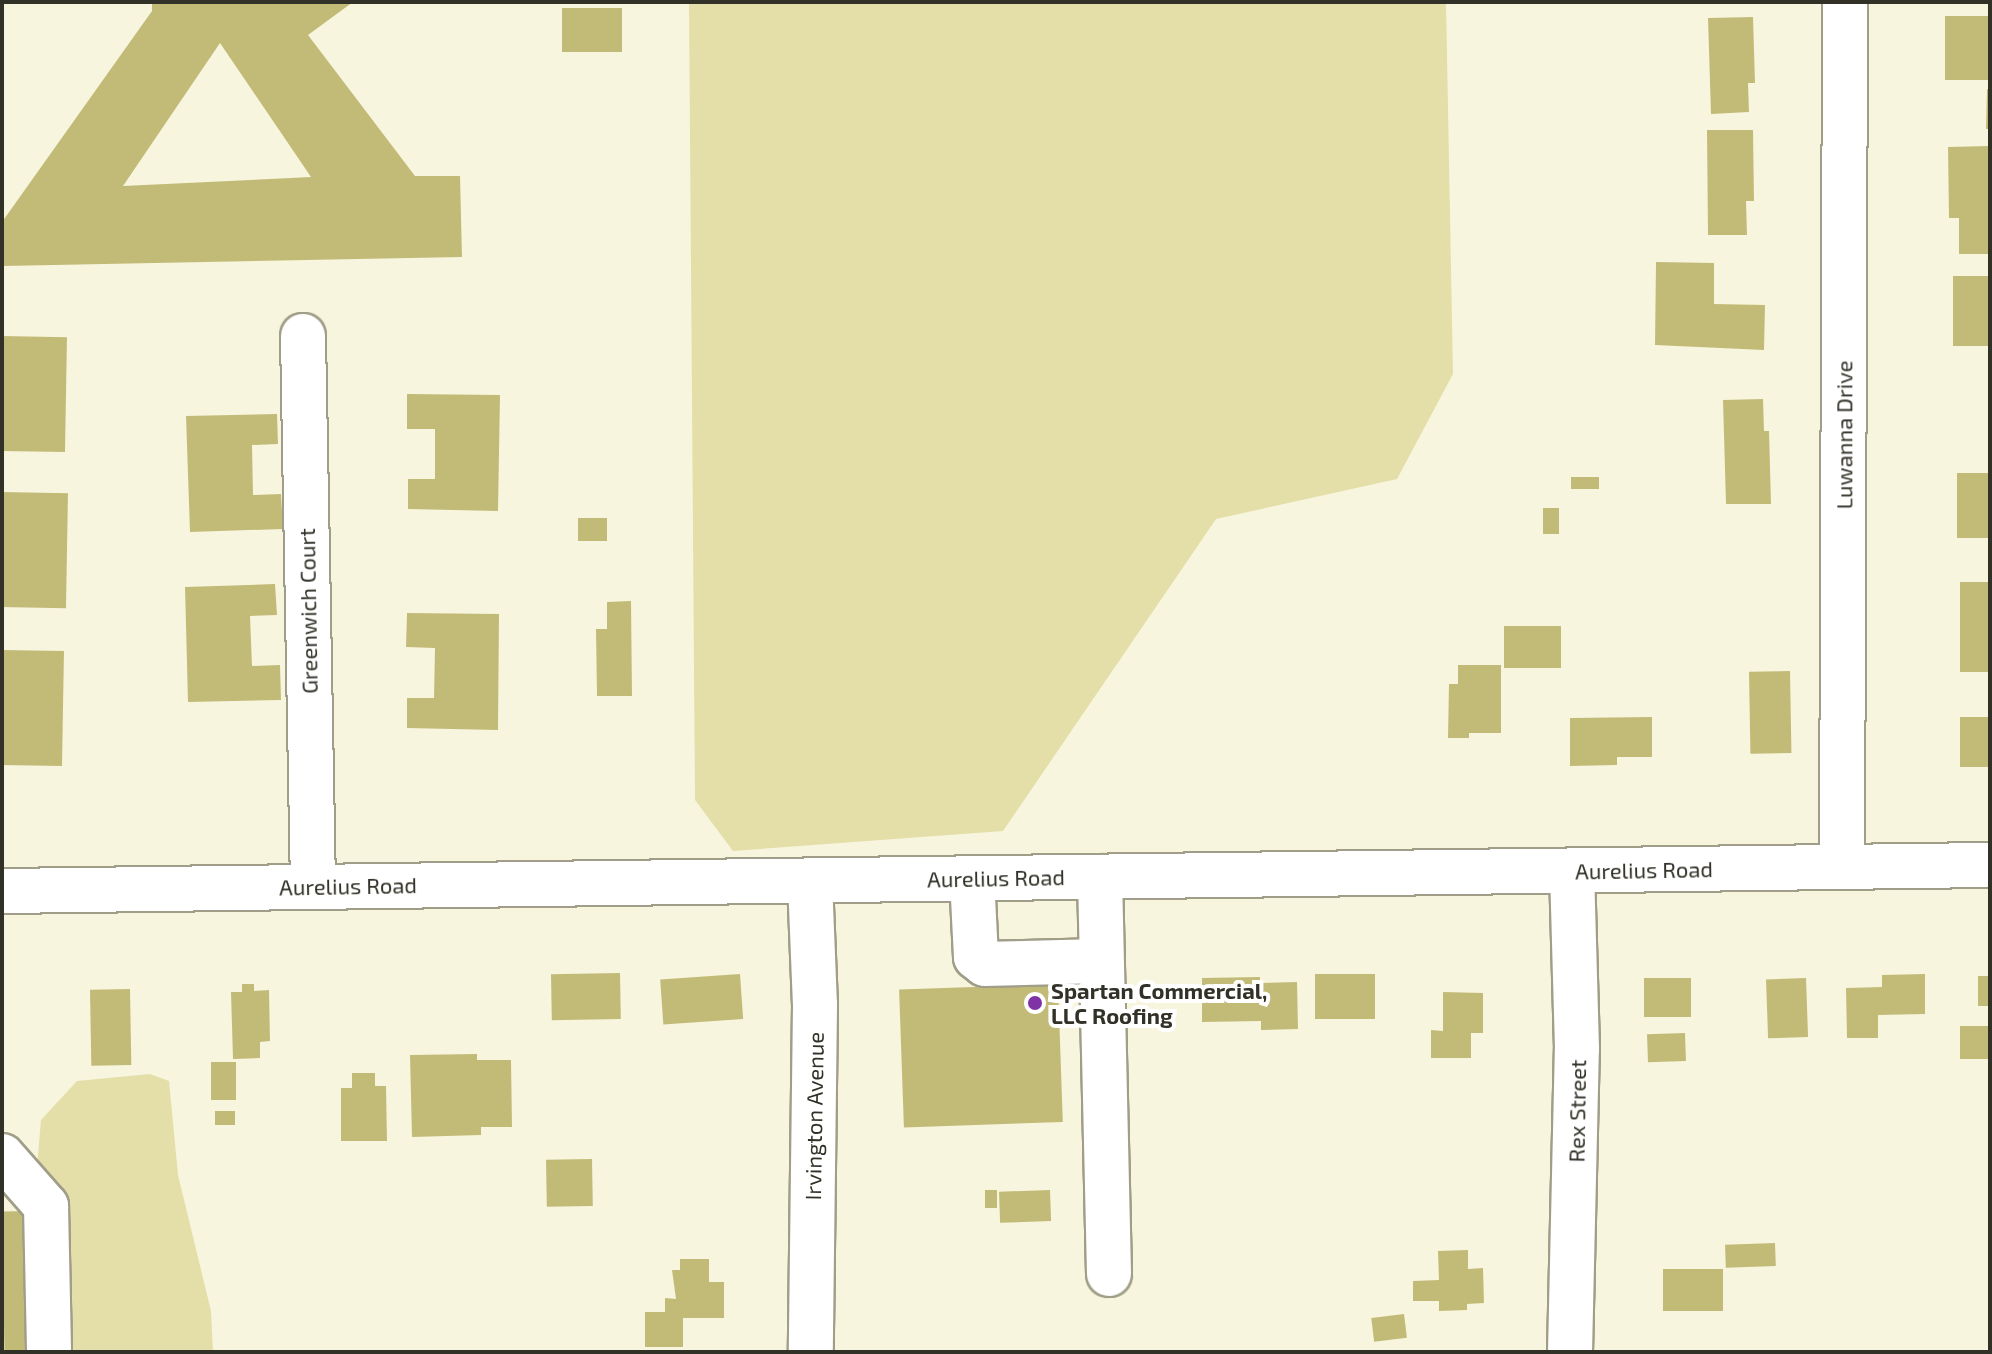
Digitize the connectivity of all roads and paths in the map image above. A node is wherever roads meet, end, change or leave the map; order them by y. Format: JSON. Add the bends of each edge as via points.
{"nodes":[{"id":1,"x":1845,"y":2,"type":"edge"},
{"id":2,"x":303,"y":336,"type":"dead end"},
{"id":3,"x":1990,"y":865,"type":"edge"},
{"id":4,"x":1842,"y":867,"type":"junction"},
{"id":5,"x":1572,"y":871,"type":"junction"},
{"id":6,"x":1100,"y":877,"type":"junction"},
{"id":7,"x":972,"y":878,"type":"junction"},
{"id":8,"x":810,"y":881,"type":"junction"},
{"id":9,"x":313,"y":887,"type":"junction"},
{"id":10,"x":2,"y":891,"type":"edge"},
{"id":11,"x":1101,"y":961,"type":"junction"},
{"id":12,"x":2,"y":1156,"type":"edge"},
{"id":13,"x":1109,"y":1274,"type":"dead end"},
{"id":14,"x":49,"y":1352,"type":"edge"},
{"id":15,"x":811,"y":1352,"type":"edge"},
{"id":16,"x":1570,"y":1352,"type":"edge"}],
"edges":[{"from":1,"to":4,"type":"street","name":"Luwanna Drive"},
{"from":2,"to":9,"type":"street","name":"Greenwich Court"},
{"from":3,"to":4,"type":"street","name":"Aurelius Road"},
{"from":4,"to":5,"type":"street","name":"Aurelius Road"},
{"from":5,"to":6,"type":"street","name":"Aurelius Road"},
{"from":5,"to":16,"type":"street","name":"Rex Street","via":[[1577,1049]]},
{"from":6,"to":7,"type":"street","name":"Aurelius Road"},
{"from":6,"to":11,"type":"street"},
{"from":7,"to":8,"type":"street","name":"Aurelius Road"},
{"from":7,"to":11,"type":"street","via":[[976,957],[985,964]]},
{"from":8,"to":9,"type":"street","name":"Aurelius Road"},
{"from":8,"to":15,"type":"street","name":"Irvington Avenue","via":[[815,1005]]},
{"from":9,"to":10,"type":"street","name":"Aurelius Road"},
{"from":11,"to":13,"type":"street"},
{"from":12,"to":14,"type":"street","via":[[46,1206]]}]}
